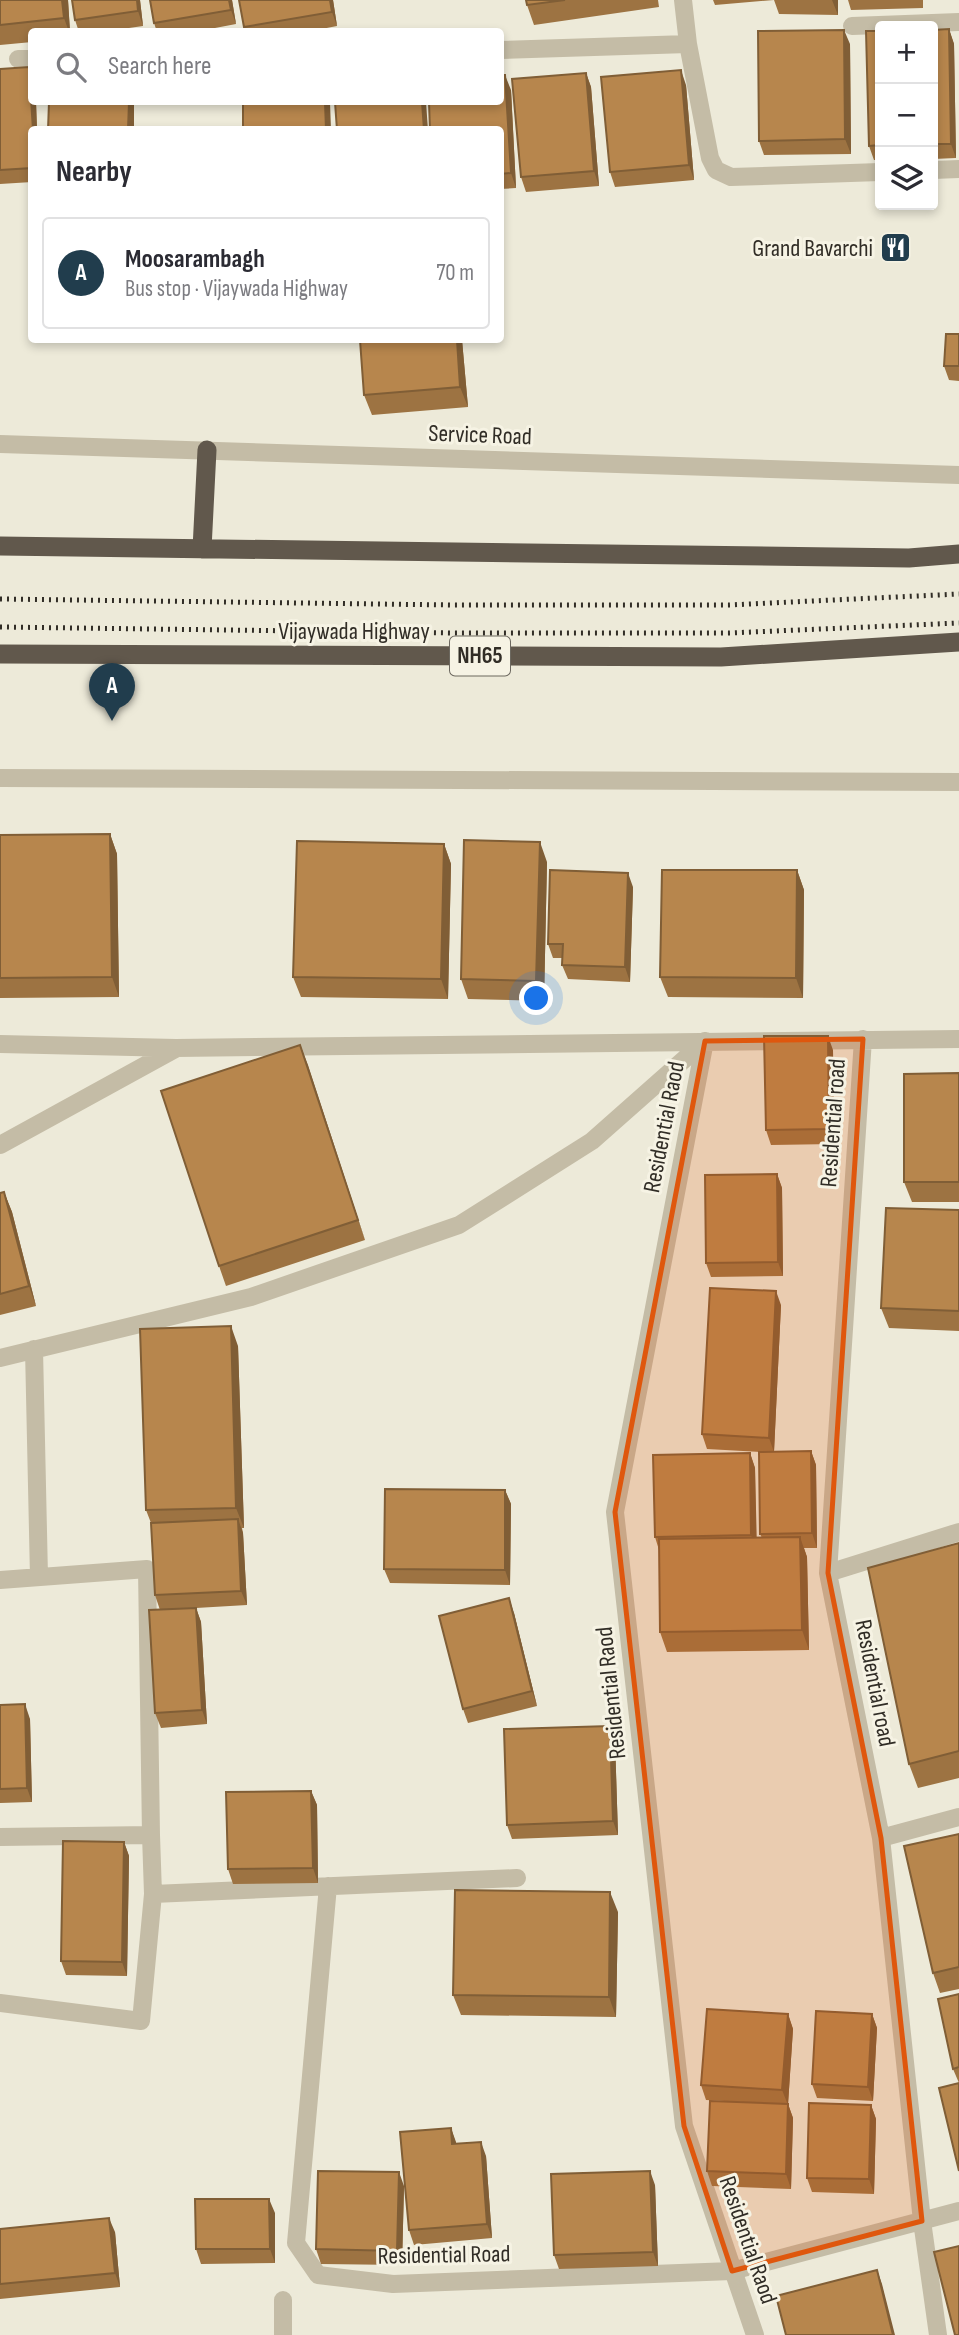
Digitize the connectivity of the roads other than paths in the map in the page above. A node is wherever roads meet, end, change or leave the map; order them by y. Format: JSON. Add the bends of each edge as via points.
{"nodes":[{"id":1,"x":682,"y":0,"type":"edge"},
{"id":2,"x":959,"y":22,"type":"edge"},
{"id":3,"x":852,"y":26,"type":"dead end"},
{"id":4,"x":688,"y":44,"type":"junction"},
{"id":5,"x":504,"y":50,"type":"edge"},
{"id":6,"x":959,"y":169,"type":"edge"},
{"id":7,"x":938,"y":170,"type":"edge"},
{"id":8,"x":875,"y":172,"type":"edge"},
{"id":9,"x":0,"y":444,"type":"edge"},
{"id":10,"x":206,"y":450,"type":"junction"},
{"id":11,"x":959,"y":475,"type":"edge"},
{"id":12,"x":0,"y":546,"type":"edge"},
{"id":13,"x":202,"y":548,"type":"junction"},
{"id":14,"x":959,"y":554,"type":"edge"},
{"id":15,"x":959,"y":642,"type":"edge"},
{"id":16,"x":0,"y":654,"type":"edge"},
{"id":17,"x":0,"y":778,"type":"edge"},
{"id":18,"x":959,"y":782,"type":"edge"},
{"id":19,"x":863,"y":1038,"type":"junction"},
{"id":20,"x":959,"y":1039,"type":"edge"},
{"id":21,"x":705,"y":1041,"type":"junction"},
{"id":22,"x":0,"y":1044,"type":"edge"},
{"id":23,"x":176,"y":1048,"type":"junction"},
{"id":24,"x":0,"y":1144,"type":"edge"},
{"id":25,"x":34,"y":1349,"type":"junction"},
{"id":26,"x":0,"y":1358,"type":"edge"},
{"id":27,"x":959,"y":1532,"type":"edge"},
{"id":28,"x":828,"y":1573,"type":"junction"},
{"id":29,"x":39,"y":1577,"type":"junction"},
{"id":30,"x":0,"y":1580,"type":"edge"},
{"id":31,"x":959,"y":1817,"type":"edge"},
{"id":32,"x":151,"y":1835,"type":"junction"},
{"id":33,"x":0,"y":1837,"type":"edge"},
{"id":34,"x":881,"y":1838,"type":"junction"},
{"id":35,"x":517,"y":1878,"type":"dead end"},
{"id":36,"x":328,"y":1886,"type":"junction"},
{"id":37,"x":153,"y":1894,"type":"junction"},
{"id":38,"x":0,"y":2003,"type":"edge"},
{"id":39,"x":959,"y":2211,"type":"edge"},
{"id":40,"x":922,"y":2221,"type":"junction"},
{"id":41,"x":732,"y":2271,"type":"junction"},
{"id":42,"x":283,"y":2300,"type":"dead end"},
{"id":43,"x":283,"y":2335,"type":"edge"},
{"id":44,"x":755,"y":2335,"type":"edge"},
{"id":45,"x":938,"y":2335,"type":"edge"}],
"edges":[{"from":1,"to":4,"type":"street"},
{"from":2,"to":3,"type":"street"},
{"from":4,"to":5,"type":"street"},
{"from":4,"to":8,"type":"street","via":[[716,170],[731,177]]},
{"from":6,"to":7,"type":"street"},
{"from":9,"to":10,"type":"street","name":"Service Road"},
{"from":10,"to":11,"type":"street","name":"Service Road"},
{"from":10,"to":13,"type":"highway"},
{"from":12,"to":13,"type":"highway"},
{"from":13,"to":14,"type":"highway","via":[[909,558]]},
{"from":15,"to":16,"type":"highway","name":"Vijaywada Highway","number":"NH65","via":[[721,657]]},
{"from":17,"to":18,"type":"street"},
{"from":19,"to":20,"type":"street"},
{"from":19,"to":21,"type":"street"},
{"from":19,"to":28,"type":"street","name":"Residential road"},
{"from":21,"to":23,"type":"street"},
{"from":21,"to":25,"type":"street","via":[[592,1141],[459,1225],[251,1297]]},
{"from":21,"to":41,"type":"street","name":"Residential Raod","via":[[615,1512],[684,2126]]},
{"from":22,"to":23,"type":"street"},
{"from":23,"to":24,"type":"street"},
{"from":25,"to":26,"type":"street"},
{"from":25,"to":29,"type":"street"},
{"from":27,"to":28,"type":"street"},
{"from":28,"to":34,"type":"street","name":"Residential road"},
{"from":29,"to":30,"type":"street"},
{"from":29,"to":32,"type":"street","via":[[147,1569]]},
{"from":31,"to":34,"type":"street"},
{"from":32,"to":33,"type":"street"},
{"from":32,"to":37,"type":"street"},
{"from":34,"to":40,"type":"street","name":"Residential road"},
{"from":35,"to":36,"type":"street"},
{"from":36,"to":37,"type":"street"},
{"from":36,"to":41,"type":"street","name":"Residential Road","via":[[296,2243],[318,2275],[393,2284]]},
{"from":37,"to":38,"type":"street","via":[[141,2021]]},
{"from":39,"to":40,"type":"street","name":"Residential Road"},
{"from":40,"to":41,"type":"street","name":"Residential Road"},
{"from":40,"to":45,"type":"street","name":"Residential road"},
{"from":41,"to":44,"type":"street","name":"Residential Raod"},
{"from":42,"to":43,"type":"street"}]}
